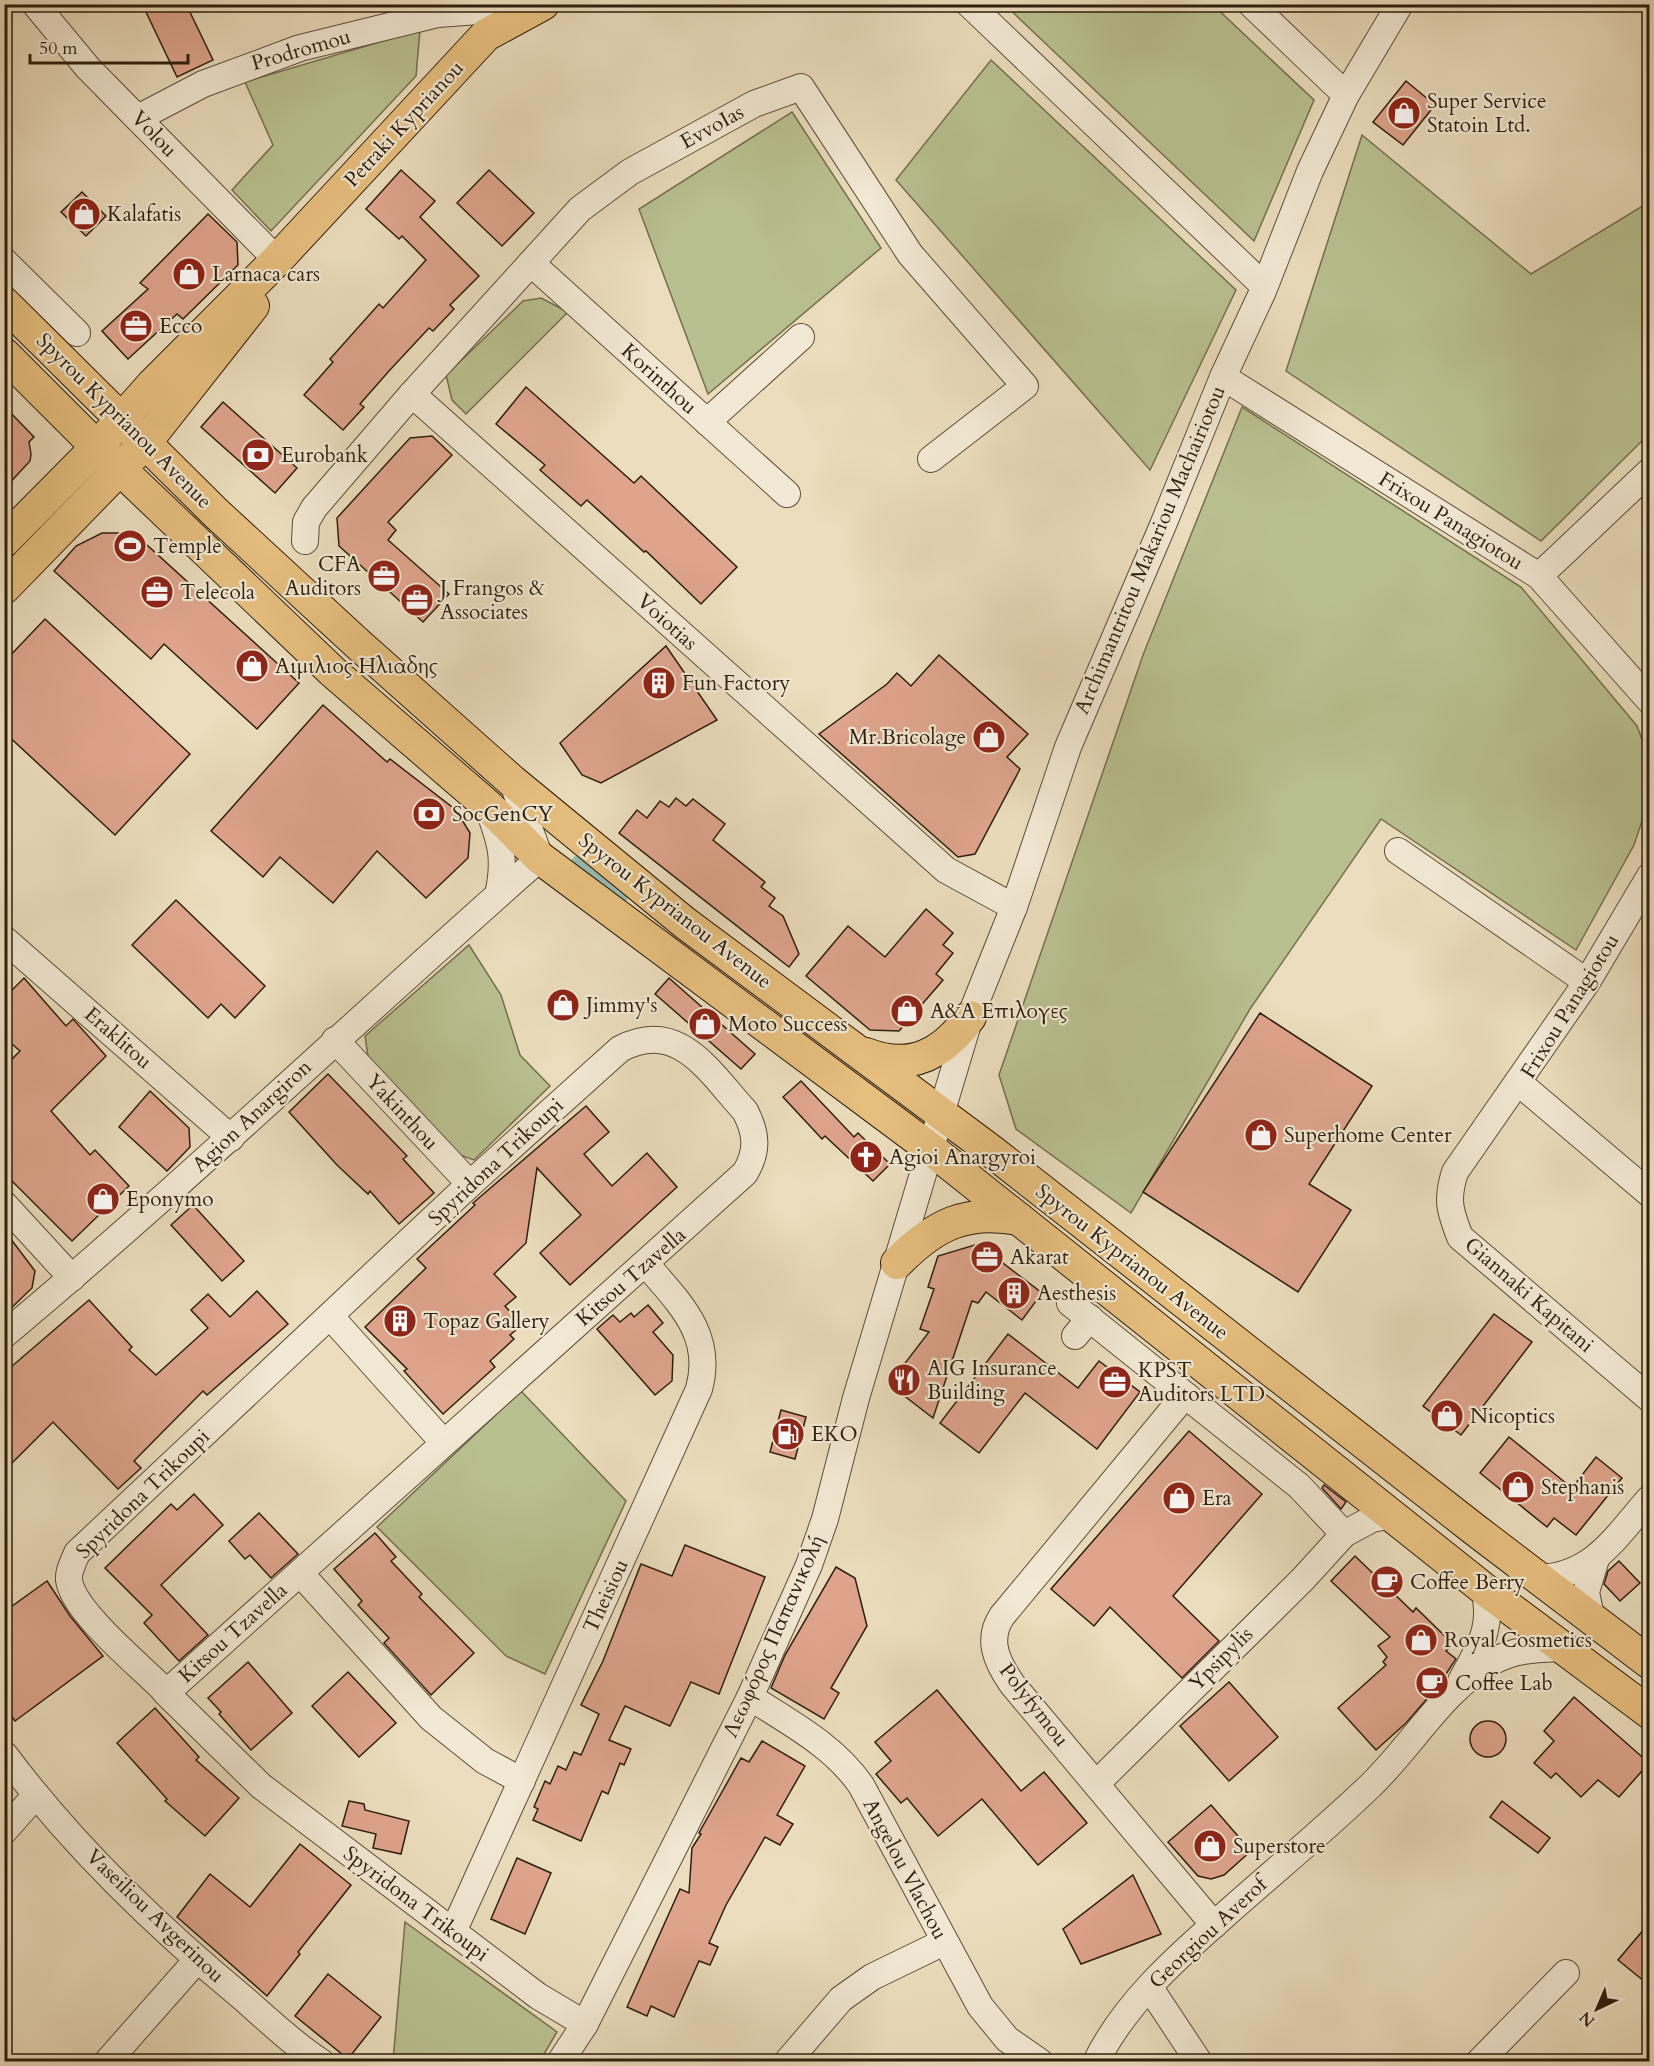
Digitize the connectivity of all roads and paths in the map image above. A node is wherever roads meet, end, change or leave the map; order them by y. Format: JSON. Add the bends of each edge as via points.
{"nodes":[{"id":1,"x":35,"y":4,"type":"edge"},
{"id":2,"x":969,"y":4,"type":"edge"},
{"id":3,"x":1251,"y":4,"type":"edge"},
{"id":4,"x":1400,"y":4,"type":"edge"},
{"id":5,"x":542,"y":6,"type":"edge"},
{"id":6,"x":438,"y":14,"type":"junction"},
{"id":7,"x":486,"y":35,"type":"junction"},
{"id":8,"x":1346,"y":95,"type":"junction"},
{"id":9,"x":138,"y":118,"type":"junction"},
{"id":10,"x":277,"y":260,"type":"junction"},
{"id":11,"x":4,"y":261,"type":"edge"},
{"id":12,"x":531,"y":263,"type":"junction"},
{"id":13,"x":1264,"y":286,"type":"junction"},
{"id":14,"x":4,"y":303,"type":"edge"},
{"id":15,"x":77,"y":333,"type":"dead end"},
{"id":16,"x":801,"y":337,"type":"dead end"},
{"id":17,"x":4,"y":354,"type":"edge"},
{"id":18,"x":1223,"y":377,"type":"junction"},
{"id":19,"x":412,"y":394,"type":"junction"},
{"id":20,"x":121,"y":420,"type":"junction"},
{"id":21,"x":707,"y":422,"type":"junction"},
{"id":22,"x":145,"y":443,"type":"junction"},
{"id":23,"x":97,"y":447,"type":"junction"},
{"id":24,"x":932,"y":459,"type":"dead end"},
{"id":25,"x":120,"y":470,"type":"junction"},
{"id":26,"x":1650,"y":471,"type":"edge"},
{"id":27,"x":787,"y":494,"type":"dead end"},
{"id":28,"x":305,"y":541,"type":"dead end"},
{"id":29,"x":4,"y":542,"type":"edge"},
{"id":30,"x":1539,"y":576,"type":"junction"},
{"id":31,"x":4,"y":588,"type":"edge"},
{"id":32,"x":1650,"y":701,"type":"edge"},
{"id":33,"x":512,"y":781,"type":"junction"},
{"id":34,"x":488,"y":806,"type":"junction"},
{"id":35,"x":1398,"y":850,"type":"dead end"},
{"id":36,"x":540,"y":858,"type":"junction"},
{"id":37,"x":1650,"y":876,"type":"edge"},
{"id":38,"x":498,"y":895,"type":"junction"},
{"id":39,"x":1014,"y":907,"type":"junction"},
{"id":40,"x":4,"y":939,"type":"edge"},
{"id":41,"x":1587,"y":982,"type":"junction"},
{"id":42,"x":970,"y":1017,"type":"junction"},
{"id":43,"x":658,"y":1038,"type":"joint"},
{"id":44,"x":335,"y":1040,"type":"junction"},
{"id":45,"x":860,"y":1051,"type":"junction"},
{"id":46,"x":1519,"y":1083,"type":"junction"},
{"id":47,"x":943,"y":1114,"type":"junction"},
{"id":48,"x":231,"y":1138,"type":"junction"},
{"id":49,"x":932,"y":1150,"type":"junction"},
{"id":50,"x":470,"y":1185,"type":"junction"},
{"id":51,"x":1650,"y":1194,"type":"edge"},
{"id":52,"x":4,"y":1204,"type":"edge"},
{"id":53,"x":1019,"y":1219,"type":"junction"},
{"id":54,"x":897,"y":1263,"type":"junction"},
{"id":55,"x":646,"y":1264,"type":"junction"},
{"id":56,"x":72,"y":1278,"type":"junction"},
{"id":57,"x":330,"y":1316,"type":"junction"},
{"id":58,"x":1078,"y":1319,"type":"dead end"},
{"id":59,"x":4,"y":1335,"type":"edge"},
{"id":60,"x":1185,"y":1395,"type":"junction"},
{"id":61,"x":1650,"y":1399,"type":"edge"},
{"id":62,"x":443,"y":1442,"type":"junction"},
{"id":63,"x":1650,"y":1498,"type":"edge"},
{"id":64,"x":1392,"y":1515,"type":"junction"},
{"id":65,"x":1344,"y":1534,"type":"junction"},
{"id":66,"x":1596,"y":1559,"type":"junction"},
{"id":67,"x":300,"y":1573,"type":"junction"},
{"id":68,"x":1539,"y":1578,"type":"junction"},
{"id":69,"x":1484,"y":1588,"type":"junction"},
{"id":70,"x":1591,"y":1617,"type":"junction"},
{"id":71,"x":1562,"y":1648,"type":"junction"},
{"id":72,"x":1650,"y":1662,"type":"edge"},
{"id":73,"x":1458,"y":1687,"type":"junction"},
{"id":74,"x":166,"y":1693,"type":"junction"},
{"id":75,"x":750,"y":1697,"type":"junction"},
{"id":76,"x":1650,"y":1713,"type":"edge"},
{"id":77,"x":4,"y":1754,"type":"edge"},
{"id":78,"x":522,"y":1781,"type":"junction"},
{"id":79,"x":1097,"y":1783,"type":"junction"},
{"id":80,"x":36,"y":1795,"type":"junction"},
{"id":81,"x":4,"y":1831,"type":"edge"},
{"id":82,"x":1214,"y":1925,"type":"junction"},
{"id":83,"x":453,"y":1932,"type":"junction"},
{"id":84,"x":944,"y":1942,"type":"junction"},
{"id":85,"x":197,"y":1960,"type":"junction"},
{"id":86,"x":1566,"y":1973,"type":"dead end"},
{"id":87,"x":1150,"y":1988,"type":"junction"},
{"id":88,"x":585,"y":2024,"type":"junction"},
{"id":89,"x":107,"y":2061,"type":"edge"},
{"id":90,"x":321,"y":2061,"type":"edge"},
{"id":91,"x":560,"y":2061,"type":"edge"},
{"id":92,"x":787,"y":2061,"type":"edge"},
{"id":93,"x":1040,"y":2061,"type":"edge"},
{"id":94,"x":1096,"y":2061,"type":"edge"},
{"id":95,"x":1199,"y":2061,"type":"edge"},
{"id":96,"x":1479,"y":2061,"type":"edge"}],
"edges":[{"from":1,"to":9,"type":"street","name":"Volou","via":[[88,68]]},
{"from":2,"to":13,"type":"street"},
{"from":3,"to":8,"type":"street"},
{"from":4,"to":8,"type":"street","name":"Archimantritou Makariou Machairiotou"},
{"from":5,"to":6,"type":"street","name":"Prodromou"},
{"from":5,"to":7,"type":"main road","name":"Petraki Kyprianou"},
{"from":6,"to":7,"type":"street"},
{"from":6,"to":9,"type":"street","name":"Prodromou","via":[[300,48],[245,66]]},
{"from":7,"to":10,"type":"main road","name":"Petraki Kyprianou"},
{"from":8,"to":13,"type":"street","name":"Archimantritou Makariou Machairiotou","via":[[1310,171]]},
{"from":9,"to":10,"type":"street","name":"Volou"},
{"from":10,"to":20,"type":"main road","name":"Petraki Kyprianou"},
{"from":10,"to":22,"type":"main road","name":"Petraki Kyprianou","via":[[248,315]]},
{"from":11,"to":15,"type":"street"},
{"from":12,"to":19,"type":"street","name":"EvvoIas"},
{"from":12,"to":21,"type":"street","name":"Korinthou"},
{"from":12,"to":24,"type":"street","name":"EvvoIas","via":[[580,209],[630,172],[754,104],[801,87],[910,254],[1025,386]]},
{"from":13,"to":18,"type":"street","name":"Archimantritou Makariou Machairiotou"},
{"from":14,"to":20,"type":"main road","name":"Spyrou Kyprianou Avenue"},
{"from":16,"to":21,"type":"street"},
{"from":17,"to":23,"type":"main road","name":"Spyrou Kyprianou Avenue"},
{"from":18,"to":30,"type":"street","name":"Frixou Panagiotou"},
{"from":18,"to":39,"type":"street","name":"Archimantritou Makariou Machairiotou","via":[[1081,714]]},
{"from":19,"to":28,"type":"street","name":"EvvoIas","via":[[309,513]]},
{"from":19,"to":39,"type":"street","name":"Voiotias","via":[[946,870]]},
{"from":20,"to":22,"type":"main road","name":"Spyrou Kyprianou Avenue"},
{"from":20,"to":23,"type":"main road","name":"Petraki Kyprianou"},
{"from":21,"to":27,"type":"street","name":"Korinthou"},
{"from":22,"to":25,"type":"main road","name":"Petraki Kyprianou"},
{"from":22,"to":33,"type":"main road","name":"Spyrou Kyprianou Avenue","via":[[358,644]]},
{"from":23,"to":25,"type":"main road","name":"Spyrou Kyprianou Avenue"},
{"from":23,"to":29,"type":"main road","name":"Petraki Kyprianou"},
{"from":25,"to":31,"type":"main road","name":"Petraki Kyprianou"},
{"from":25,"to":34,"type":"main road","name":"Spyrou Kyprianou Avenue","via":[[333,672]]},
{"from":26,"to":30,"type":"street"},
{"from":30,"to":32,"type":"street","name":"Frixou Panagiotou"},
{"from":33,"to":36,"type":"street"},
{"from":33,"to":45,"type":"main road","name":"Spyrou Kyprianou Avenue","via":[[685,923]]},
{"from":34,"to":36,"type":"main road","name":"Spyrou Kyprianou Avenue"},
{"from":34,"to":38,"type":"street","via":[[503,853]]},
{"from":35,"to":41,"type":"street"},
{"from":36,"to":38,"type":"street","name":"Agion Anargiron"},
{"from":36,"to":49,"type":"main road","name":"Spyrou Kyprianou Avenue"},
{"from":37,"to":41,"type":"street","name":"Frixou Panagiotou"},
{"from":38,"to":44,"type":"street","name":"Agion Anargiron"},
{"from":39,"to":42,"type":"street","name":"Archimantritou Makariou Machairiotou"},
{"from":40,"to":48,"type":"street","name":"Eraklitou"},
{"from":41,"to":46,"type":"street","name":"Frixou Panagiotou"},
{"from":42,"to":45,"type":"main road","via":[[950,1042],[924,1057],[895,1060]]},
{"from":42,"to":47,"type":"street","name":"Archimantritou Makariou Machairiotou"},
{"from":43,"to":50,"type":"street","name":"Spyridona Trikoupi","via":[[633,1042],[620,1049]]},
{"from":43,"to":55,"type":"street","name":"Kitsou Tzavella","via":[[672,1041],[690,1053],[746,1111],[756,1148],[738,1182]]},
{"from":44,"to":48,"type":"street","name":"Agion Anargiron"},
{"from":44,"to":50,"type":"street","name":"Yakinthou"},
{"from":45,"to":47,"type":"main road","name":"Spyrou Kyprianou Avenue"},
{"from":46,"to":51,"type":"street","name":"Frixou Panagiotou"},
{"from":46,"to":61,"type":"street","name":"Giannaki Kapitani","via":[[1455,1172],[1448,1194],[1457,1230],[1460,1237]]},
{"from":47,"to":49,"type":"street","name":"Λεωφόρος Παπανικολή"},
{"from":47,"to":68,"type":"main road","name":"Spyrou Kyprianou Avenue"},
{"from":48,"to":56,"type":"street","name":"Agion Anargiron"},
{"from":49,"to":53,"type":"main road","name":"Spyrou Kyprianou Avenue"},
{"from":49,"to":54,"type":"street","name":"Λεωφόρος Παπανικολή"},
{"from":50,"to":57,"type":"street","name":"Spyridona Trikoupi"},
{"from":52,"to":56,"type":"street"},
{"from":53,"to":54,"type":"main road","via":[[984,1214],[966,1218],[925,1238]]},
{"from":53,"to":64,"type":"main road","name":"Spyrou Kyprianou Avenue"},
{"from":54,"to":75,"type":"street","name":"Λεωφόρος Παπανικολή","via":[[809,1565]]},
{"from":55,"to":62,"type":"street","name":"Kitsou Tzavella"},
{"from":55,"to":78,"type":"street","name":"Theisiou","via":[[690,1319],[701,1342],[703,1375],[694,1403]]},
{"from":56,"to":59,"type":"street","name":"Agion Anargiron"},
{"from":57,"to":62,"type":"street"},
{"from":57,"to":74,"type":"street","name":"Spyridona Trikoupi","via":[[77,1553],[71,1566],[69,1580],[80,1607]]},
{"from":58,"to":60,"type":"street"},
{"from":60,"to":65,"type":"street","via":[[1299,1486]]},
{"from":60,"to":79,"type":"street","name":"Polyfymou","via":[[1002,1616],[994,1633],[996,1656],[1012,1684]]},
{"from":62,"to":67,"type":"street","name":"Kitsou Tzavella"},
{"from":63,"to":66,"type":"street"},
{"from":64,"to":65,"type":"street","name":"Ypsipylis","via":[[1372,1519]]},
{"from":64,"to":69,"type":"main road","name":"Spyrou Kyprianou Avenue"},
{"from":65,"to":79,"type":"street","name":"Ypsipylis"},
{"from":66,"to":68,"type":"street","via":[[1565,1576]]},
{"from":66,"to":70,"type":"street","via":[[1586,1592]]},
{"from":67,"to":74,"type":"street","name":"Kitsou Tzavella"},
{"from":67,"to":78,"type":"street","name":"Kitsou Tzavella","via":[[431,1718],[485,1761]]},
{"from":68,"to":70,"type":"main road","name":"Spyrou Kyprianou Avenue"},
{"from":69,"to":71,"type":"main road","name":"Spyrou Kyprianou Avenue"},
{"from":69,"to":73,"type":"street","name":"Georgiou Averof","via":[[1489,1610],[1486,1631]]},
{"from":70,"to":72,"type":"main road","name":"Spyrou Kyprianou Avenue"},
{"from":71,"to":73,"type":"street","name":"Georgiou Averof","via":[[1512,1653],[1491,1662]]},
{"from":71,"to":76,"type":"main road","name":"Spyrou Kyprianou Avenue"},
{"from":73,"to":82,"type":"street","name":"Georgiou Averof","via":[[1369,1788]]},
{"from":74,"to":83,"type":"street","name":"Spyridona Trikoupi","via":[[261,1786]]},
{"from":75,"to":84,"type":"street","name":"Angelou Vlachou","via":[[813,1737],[846,1766],[864,1791]]},
{"from":75,"to":88,"type":"street","name":"Λεωφόρος Παπανικολή"},
{"from":77,"to":80,"type":"street","name":"Vaseiliou Avgerinou"},
{"from":78,"to":83,"type":"street","name":"Theisiou"},
{"from":79,"to":82,"type":"street","name":"Polyfymou"},
{"from":80,"to":81,"type":"street"},
{"from":80,"to":85,"type":"street","name":"Vaseiliou Avgerinou","via":[[133,1900]]},
{"from":82,"to":87,"type":"street","name":"Georgiou Averof"},
{"from":83,"to":88,"type":"street","name":"Spyridona Trikoupi","via":[[538,1996]]},
{"from":84,"to":92,"type":"street","via":[[872,1977],[840,1999]]},
{"from":84,"to":93,"type":"street","name":"Angelou Vlachou","via":[[989,2018],[1007,2039]]},
{"from":85,"to":89,"type":"street"},
{"from":85,"to":90,"type":"street","name":"Vaseiliou Avgerinou"},
{"from":86,"to":96,"type":"street"},
{"from":87,"to":94,"type":"street","name":"Georgiou Averof","via":[[1106,2042]]},
{"from":87,"to":95,"type":"street"},
{"from":88,"to":91,"type":"street","name":"Λεωφόρος Παπανικολή"}]}
